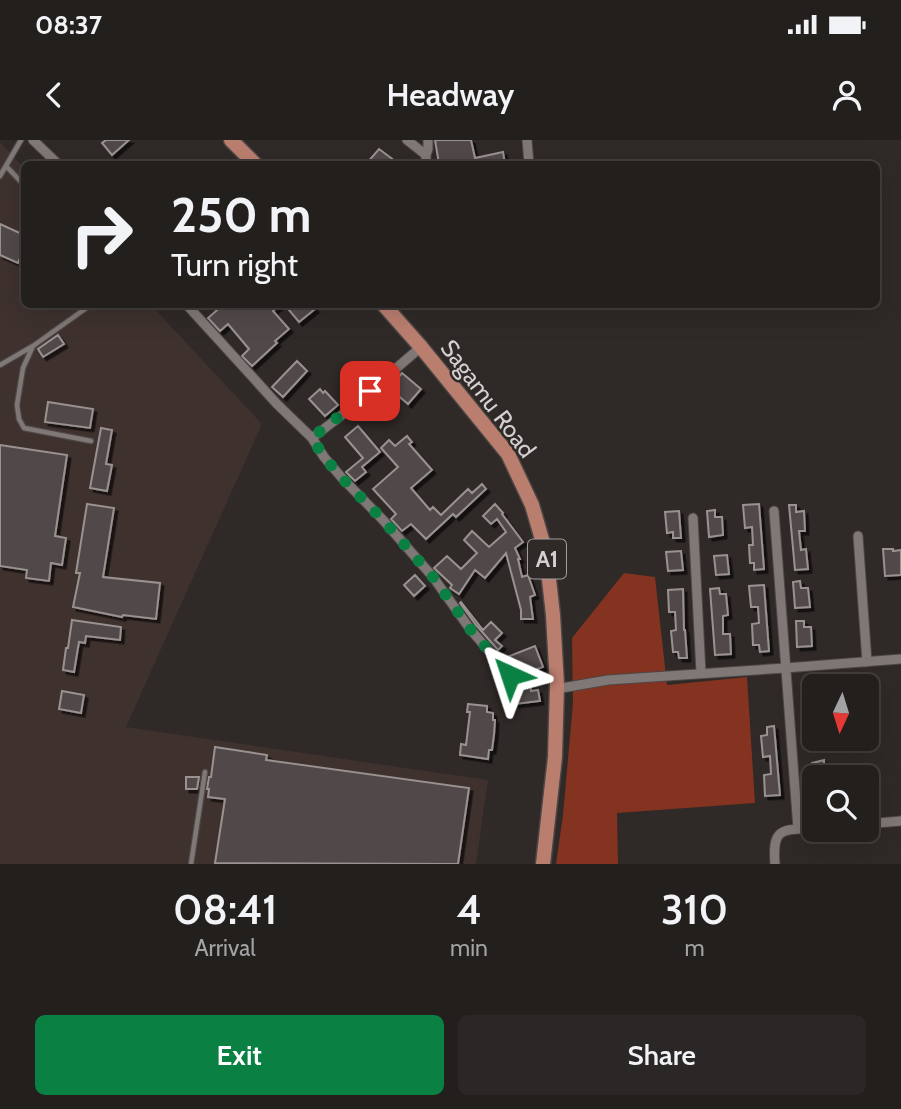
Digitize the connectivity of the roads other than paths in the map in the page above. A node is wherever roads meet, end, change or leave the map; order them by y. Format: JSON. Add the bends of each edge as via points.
{"nodes":[{"id":1,"x":21,"y":140,"type":"edge"},
{"id":2,"x":33,"y":140,"type":"edge"},
{"id":3,"x":231,"y":140,"type":"edge"},
{"id":4,"x":407,"y":140,"type":"edge"},
{"id":5,"x":428,"y":140,"type":"edge"},
{"id":6,"x":527,"y":140,"type":"edge"},
{"id":7,"x":426,"y":160,"type":"edge"},
{"id":8,"x":55,"y":161,"type":"edge"},
{"id":9,"x":252,"y":161,"type":"edge"},
{"id":10,"x":529,"y":161,"type":"edge"},
{"id":11,"x":6,"y":166,"type":"junction"},
{"id":12,"x":0,"y":176,"type":"edge"},
{"id":13,"x":21,"y":182,"type":"edge"},
{"id":14,"x":86,"y":308,"type":"edge"},
{"id":15,"x":190,"y":308,"type":"edge"},
{"id":16,"x":387,"y":308,"type":"edge"},
{"id":17,"x":33,"y":346,"type":"junction"},
{"id":18,"x":421,"y":347,"type":"junction"},
{"id":19,"x":0,"y":365,"type":"edge"},
{"id":20,"x":312,"y":438,"type":"junction"},
{"id":21,"x":91,"y":441,"type":"dead end"},
{"id":22,"x":774,"y":511,"type":"dead end"},
{"id":23,"x":693,"y":518,"type":"dead end"},
{"id":24,"x":858,"y":536,"type":"dead end"},
{"id":25,"x":901,"y":659,"type":"edge"},
{"id":26,"x":867,"y":662,"type":"junction"},
{"id":27,"x":785,"y":668,"type":"junction"},
{"id":28,"x":701,"y":673,"type":"junction"},
{"id":29,"x":556,"y":684,"type":"junction"},
{"id":30,"x":205,"y":772,"type":"dead end"},
{"id":31,"x":901,"y":821,"type":"edge"},
{"id":32,"x":879,"y":823,"type":"edge"},
{"id":33,"x":798,"y":829,"type":"junction"},
{"id":34,"x":802,"y":829,"type":"edge"},
{"id":35,"x":191,"y":864,"type":"edge"},
{"id":36,"x":543,"y":864,"type":"edge"},
{"id":37,"x":775,"y":864,"type":"edge"}],
"edges":[{"from":1,"to":11,"type":"lane"},
{"from":2,"to":8,"type":"street"},
{"from":3,"to":9,"type":"highway"},
{"from":4,"to":7,"type":"street"},
{"from":5,"to":7,"type":"street"},
{"from":6,"to":10,"type":"street"},
{"from":11,"to":12,"type":"lane"},
{"from":11,"to":13,"type":"lane"},
{"from":14,"to":17,"type":"lane"},
{"from":15,"to":20,"type":"street"},
{"from":16,"to":18,"type":"highway","name":"Sagamu Road","number":"A1"},
{"from":17,"to":19,"type":"lane"},
{"from":17,"to":21,"type":"lane","via":[[23,368],[17,405],[24,428]]},
{"from":18,"to":20,"type":"street"},
{"from":18,"to":29,"type":"highway","name":"Sagamu Road","number":"A1","via":[[508,454],[532,505],[546,553]]},
{"from":20,"to":29,"type":"street","via":[[342,478],[433,577],[510,675]]},
{"from":22,"to":27,"type":"street"},
{"from":23,"to":28,"type":"street"},
{"from":24,"to":26,"type":"street"},
{"from":25,"to":26,"type":"street"},
{"from":26,"to":27,"type":"street"},
{"from":27,"to":28,"type":"street"},
{"from":27,"to":33,"type":"street"},
{"from":28,"to":29,"type":"street"},
{"from":29,"to":36,"type":"highway","name":"Sagamu Road","number":"A1","via":[[555,757]]},
{"from":30,"to":35,"type":"lane"},
{"from":31,"to":32,"type":"street"},
{"from":33,"to":34,"type":"street"},
{"from":33,"to":37,"type":"street","via":[[786,830],[776,839]]}]}
